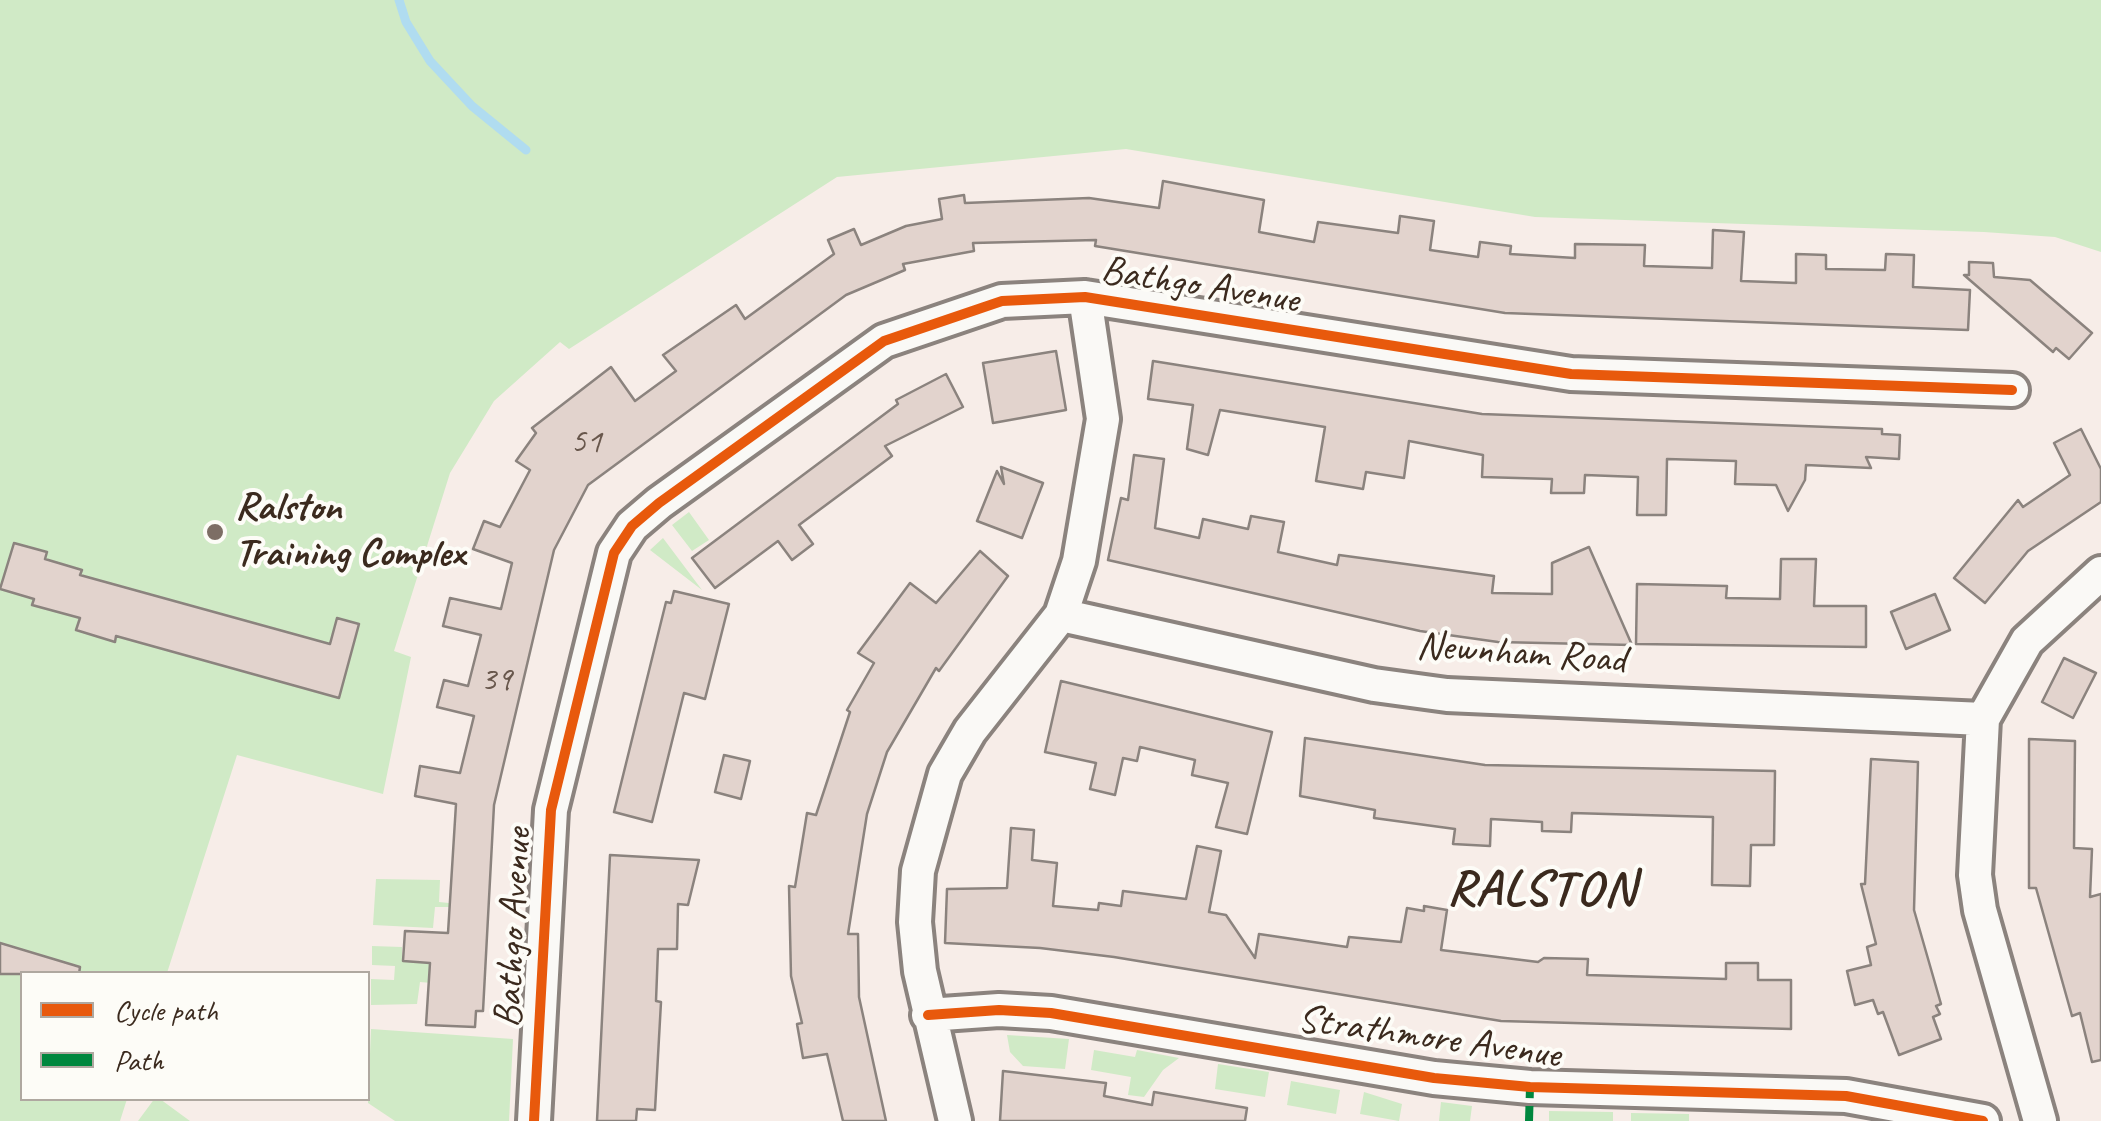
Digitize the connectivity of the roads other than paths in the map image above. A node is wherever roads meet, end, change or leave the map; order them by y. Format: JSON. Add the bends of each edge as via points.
{"nodes":[{"id":1,"x":1085,"y":297,"type":"junction"},
{"id":2,"x":2012,"y":390,"type":"dead end"},
{"id":3,"x":2101,"y":573,"type":"edge"},
{"id":4,"x":1061,"y":615,"type":"junction"},
{"id":5,"x":1984,"y":718,"type":"junction"},
{"id":6,"x":928,"y":1014,"type":"junction"},
{"id":7,"x":534,"y":1121,"type":"edge"},
{"id":8,"x":956,"y":1121,"type":"edge"},
{"id":9,"x":1983,"y":1121,"type":"edge"},
{"id":10,"x":2040,"y":1121,"type":"edge"}],
"edges":[{"from":1,"to":2,"type":"street","name":"Bathgo Avenue","via":[[1571,374]]},
{"from":1,"to":4,"type":"street","via":[[1103,419],[1079,561]]},
{"from":1,"to":7,"type":"street","name":"Bathgo Avenue","via":[[1002,301],[884,341],[716,458],[621,538],[551,810]]},
{"from":3,"to":5,"type":"street","via":[[2027,641]]},
{"from":4,"to":5,"type":"street","name":"Newnham Road","via":[[1447,696]]},
{"from":4,"to":6,"type":"street","via":[[970,731],[940,790],[916,905]]},
{"from":5,"to":10,"type":"street","via":[[1977,892]]},
{"from":6,"to":8,"type":"street"},
{"from":6,"to":9,"type":"street","name":"Strathmore Avenue","via":[[1050,1013],[1434,1078],[1530,1088],[1846,1096]]}]}
